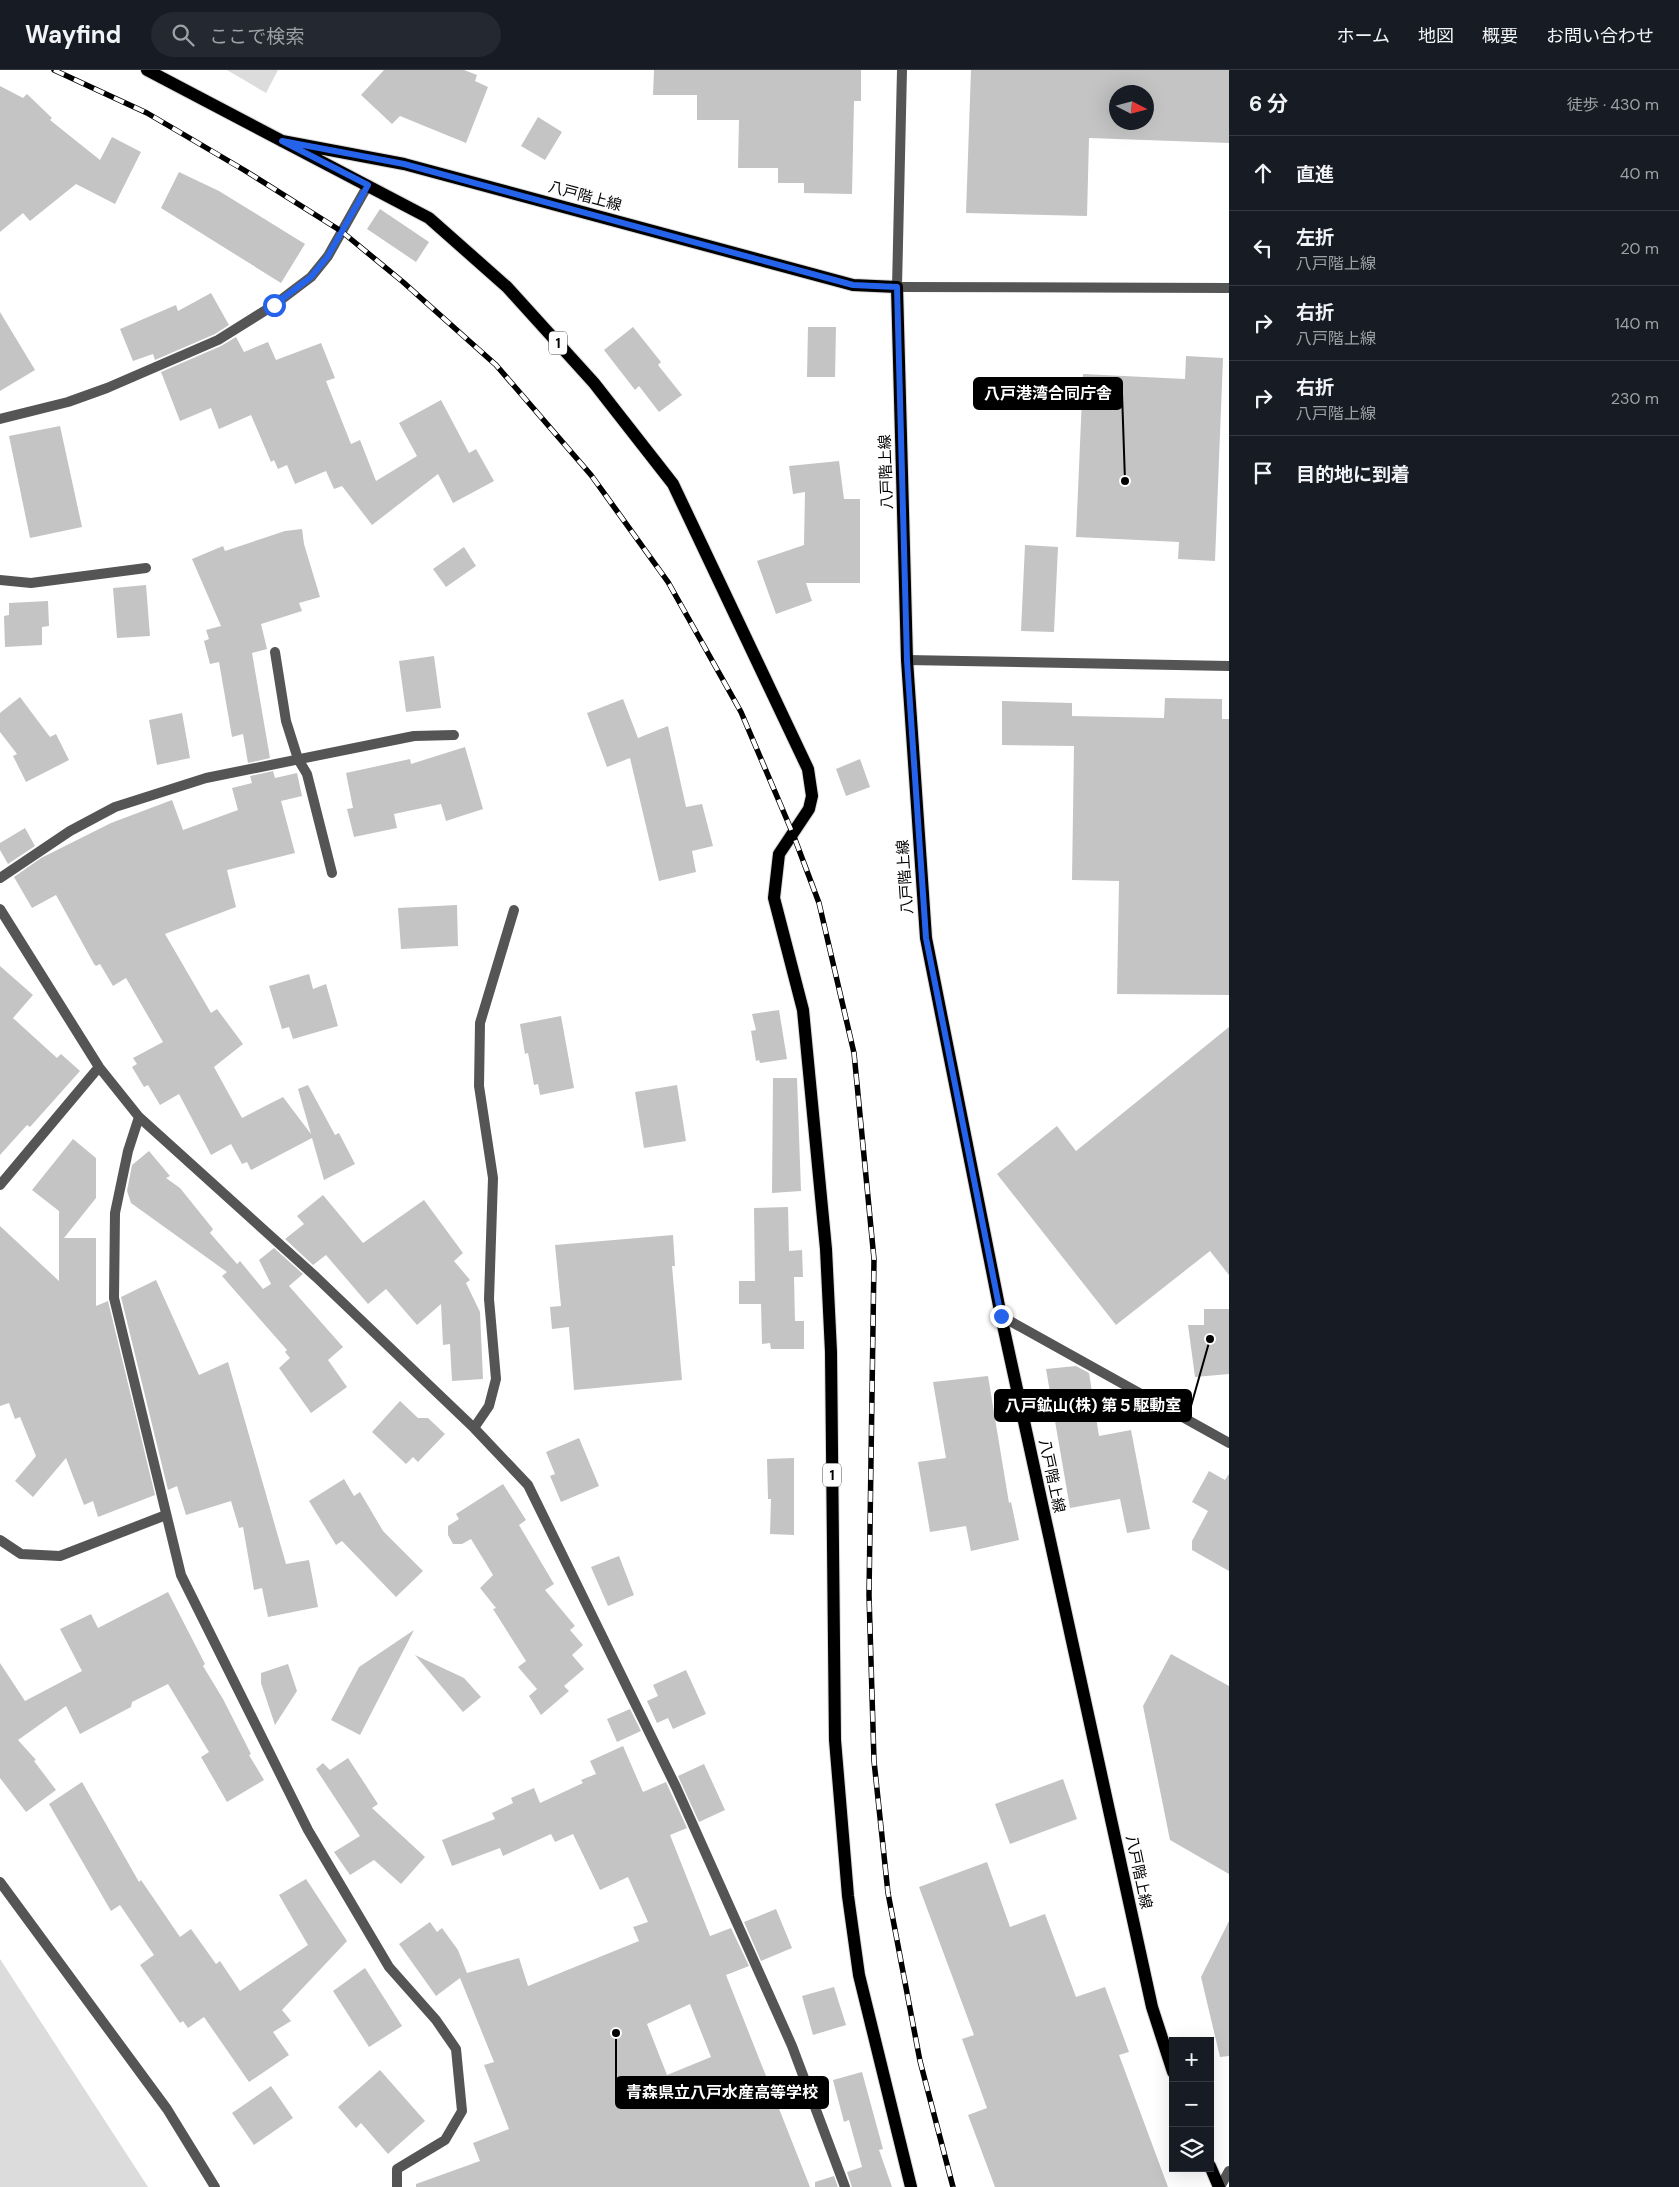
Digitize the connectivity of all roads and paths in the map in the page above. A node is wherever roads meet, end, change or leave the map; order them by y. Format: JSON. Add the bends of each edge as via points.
{"nodes":[{"id":1,"x":147,"y":70,"type":"edge"},
{"id":2,"x":902,"y":70,"type":"edge"},
{"id":3,"x":282,"y":141,"type":"junction"},
{"id":4,"x":368,"y":185,"type":"junction"},
{"id":5,"x":897,"y":287,"type":"junction"},
{"id":6,"x":1229,"y":288,"type":"edge"},
{"id":7,"x":0,"y":419,"type":"edge"},
{"id":8,"x":146,"y":568,"type":"dead end"},
{"id":9,"x":0,"y":580,"type":"edge"},
{"id":10,"x":275,"y":652,"type":"dead end"},
{"id":11,"x":907,"y":660,"type":"junction"},
{"id":12,"x":1229,"y":666,"type":"edge"},
{"id":13,"x":454,"y":735,"type":"dead end"},
{"id":14,"x":298,"y":759,"type":"junction"},
{"id":15,"x":332,"y":873,"type":"dead end"},
{"id":16,"x":0,"y":878,"type":"edge"},
{"id":17,"x":0,"y":910,"type":"edge"},
{"id":18,"x":514,"y":910,"type":"dead end"},
{"id":19,"x":99,"y":1066,"type":"junction"},
{"id":20,"x":138,"y":1117,"type":"junction"},
{"id":21,"x":0,"y":1185,"type":"edge"},
{"id":22,"x":1001,"y":1316,"type":"junction"},
{"id":23,"x":474,"y":1428,"type":"junction"},
{"id":24,"x":1229,"y":1442,"type":"edge"},
{"id":25,"x":166,"y":1514,"type":"junction"},
{"id":26,"x":0,"y":1540,"type":"edge"},
{"id":27,"x":0,"y":1882,"type":"edge"},
{"id":28,"x":4,"y":1893,"type":"edge"},
{"id":29,"x":1169,"y":2060,"type":"edge"},
{"id":30,"x":1229,"y":2171,"type":"edge"},
{"id":31,"x":1213,"y":2172,"type":"edge"},
{"id":32,"x":215,"y":2187,"type":"edge"},
{"id":33,"x":397,"y":2187,"type":"edge"},
{"id":34,"x":845,"y":2187,"type":"edge"},
{"id":35,"x":912,"y":2187,"type":"edge"},
{"id":36,"x":1220,"y":2187,"type":"edge"}],
"edges":[{"from":1,"to":3,"type":"main road","name":"八戸階上線","number":"1"},
{"from":2,"to":5,"type":"street"},
{"from":3,"to":4,"type":"main road","name":"八戸階上線","number":"1"},
{"from":3,"to":5,"type":"main road","name":"八戸階上線","number":"1","via":[[404,164],[853,285]]},
{"from":4,"to":7,"type":"street","via":[[328,256],[311,277],[274,305],[218,340],[107,388],[68,402]]},
{"from":4,"to":35,"type":"main road","name":"八戸階上線","number":"1","via":[[428,218],[507,287],[594,383],[673,484],[808,769],[812,796],[809,810],[779,854],[774,898],[802,1010],[826,1249],[831,1352],[834,1740],[848,1896],[859,1975]]},
{"from":5,"to":6,"type":"street"},
{"from":5,"to":11,"type":"main road","name":"八戸階上線"},
{"from":8,"to":9,"type":"street","via":[[31,583]]},
{"from":10,"to":14,"type":"street","via":[[286,721]]},
{"from":11,"to":12,"type":"street"},
{"from":11,"to":22,"type":"main road","name":"八戸階上線","via":[[926,938]]},
{"from":13,"to":14,"type":"street","via":[[414,736]]},
{"from":14,"to":15,"type":"street","via":[[307,774]]},
{"from":14,"to":16,"type":"street","via":[[206,778],[115,807],[70,831]]},
{"from":17,"to":19,"type":"street"},
{"from":18,"to":23,"type":"street","via":[[480,1022],[479,1086],[492,1178],[489,1299],[496,1379],[489,1406]]},
{"from":19,"to":20,"type":"street"},
{"from":19,"to":21,"type":"street"},
{"from":20,"to":23,"type":"street","via":[[316,1277]]},
{"from":20,"to":25,"type":"street","via":[[116,1213],[114,1298]]},
{"from":22,"to":24,"type":"street"},
{"from":22,"to":29,"type":"main road","name":"八戸階上線","via":[[1152,2007]]},
{"from":23,"to":34,"type":"street","via":[[528,1485],[676,1787],[792,2046]]},
{"from":25,"to":26,"type":"street","via":[[60,1556],[22,1554]]},
{"from":25,"to":33,"type":"street","via":[[181,1575],[308,1830],[389,1967],[436,2020],[456,2049],[462,2111],[445,2140],[397,2169]]},
{"from":27,"to":28,"type":"street"},
{"from":28,"to":32,"type":"street","via":[[166,2109]]},
{"from":30,"to":36,"type":"street"},
{"from":31,"to":36,"type":"main road"}]}
